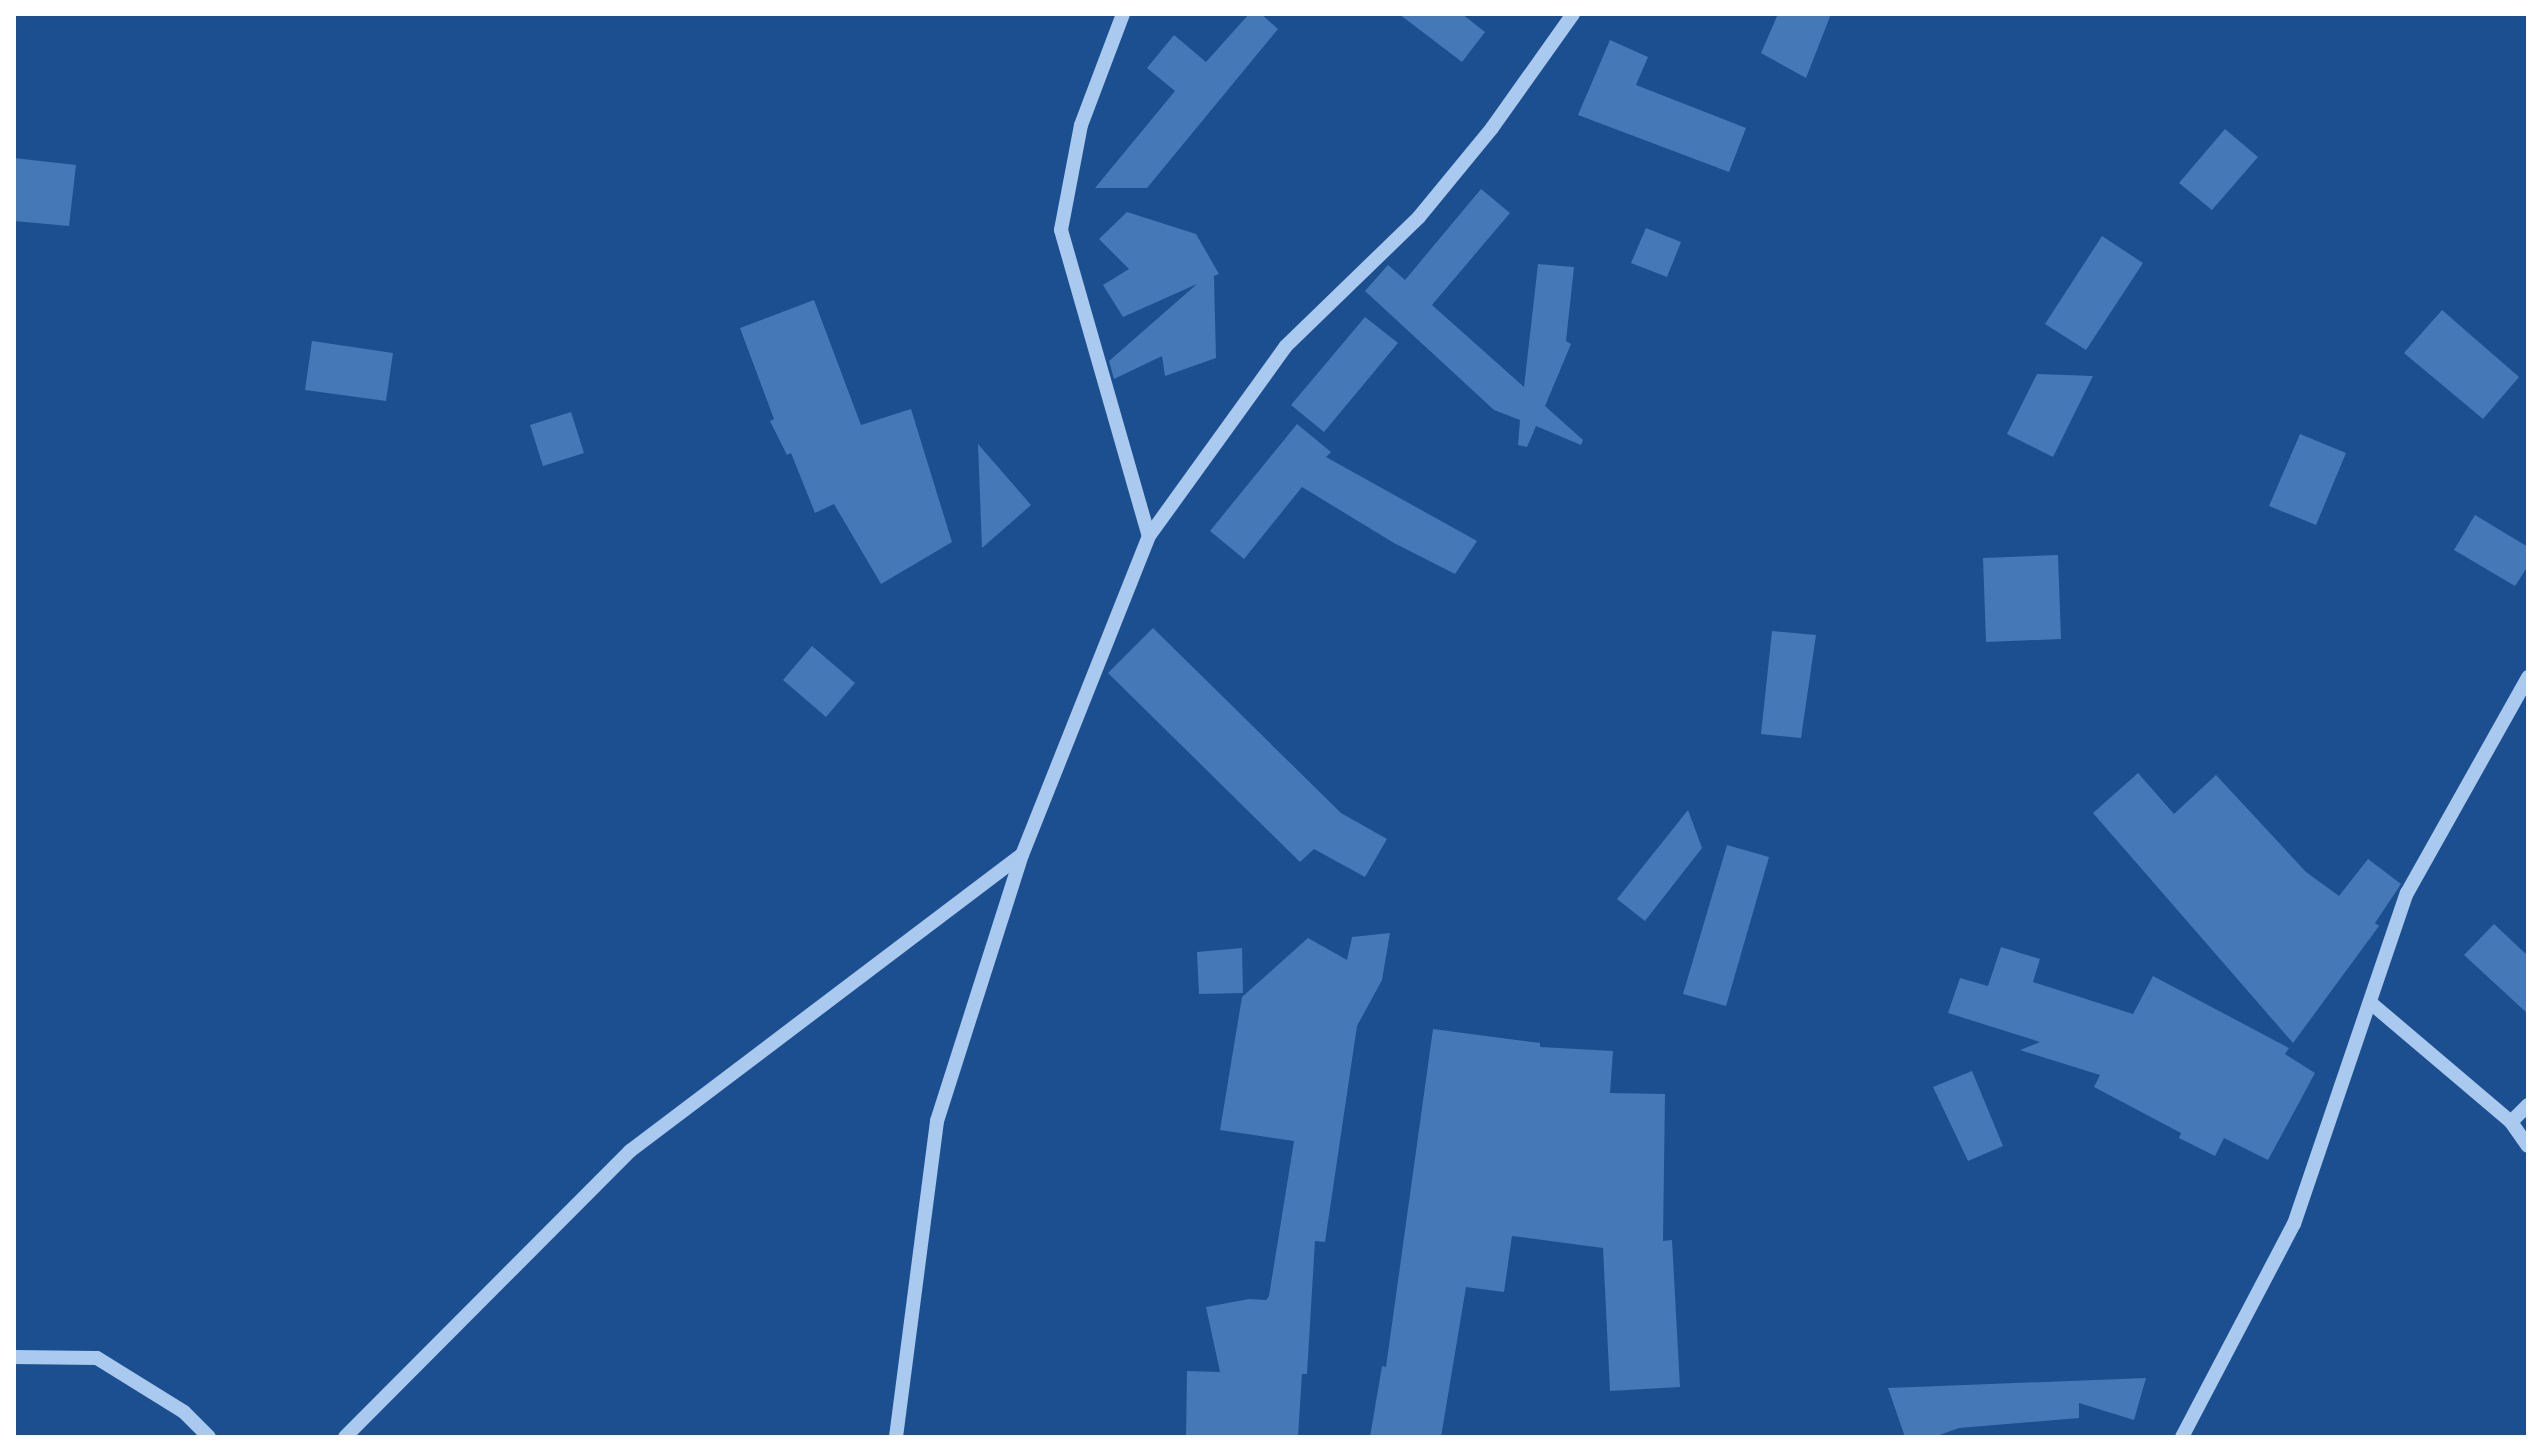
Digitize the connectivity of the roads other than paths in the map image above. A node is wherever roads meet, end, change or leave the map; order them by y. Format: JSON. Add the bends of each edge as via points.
{"nodes":[{"id":1,"x":1123,"y":14,"type":"edge"},
{"id":2,"x":1573,"y":14,"type":"edge"},
{"id":3,"x":1149,"y":536,"type":"junction"},
{"id":4,"x":2528,"y":677,"type":"edge"},
{"id":5,"x":1022,"y":855,"type":"junction"},
{"id":6,"x":2372,"y":1004,"type":"junction"},
{"id":7,"x":2528,"y":1105,"type":"edge"},
{"id":8,"x":2511,"y":1122,"type":"junction"},
{"id":9,"x":2528,"y":1146,"type":"edge"},
{"id":10,"x":14,"y":1357,"type":"edge"},
{"id":11,"x":209,"y":1437,"type":"edge"},
{"id":12,"x":345,"y":1437,"type":"edge"},
{"id":13,"x":896,"y":1437,"type":"edge"},
{"id":14,"x":2182,"y":1437,"type":"edge"}],
"edges":[{"from":1,"to":3,"type":"street","via":[[1081,125],[1061,230]]},
{"from":2,"to":3,"type":"street","via":[[1492,128],[1419,217],[1286,346]]},
{"from":3,"to":5,"type":"street"},
{"from":4,"to":6,"type":"street","via":[[2407,893]]},
{"from":5,"to":12,"type":"street","via":[[630,1151]]},
{"from":5,"to":13,"type":"street","via":[[937,1121]]},
{"from":6,"to":8,"type":"street"},
{"from":6,"to":14,"type":"street","via":[[2294,1224]]},
{"from":7,"to":8,"type":"street"},
{"from":8,"to":9,"type":"street"},
{"from":10,"to":11,"type":"street","via":[[97,1358],[184,1412]]}]}
